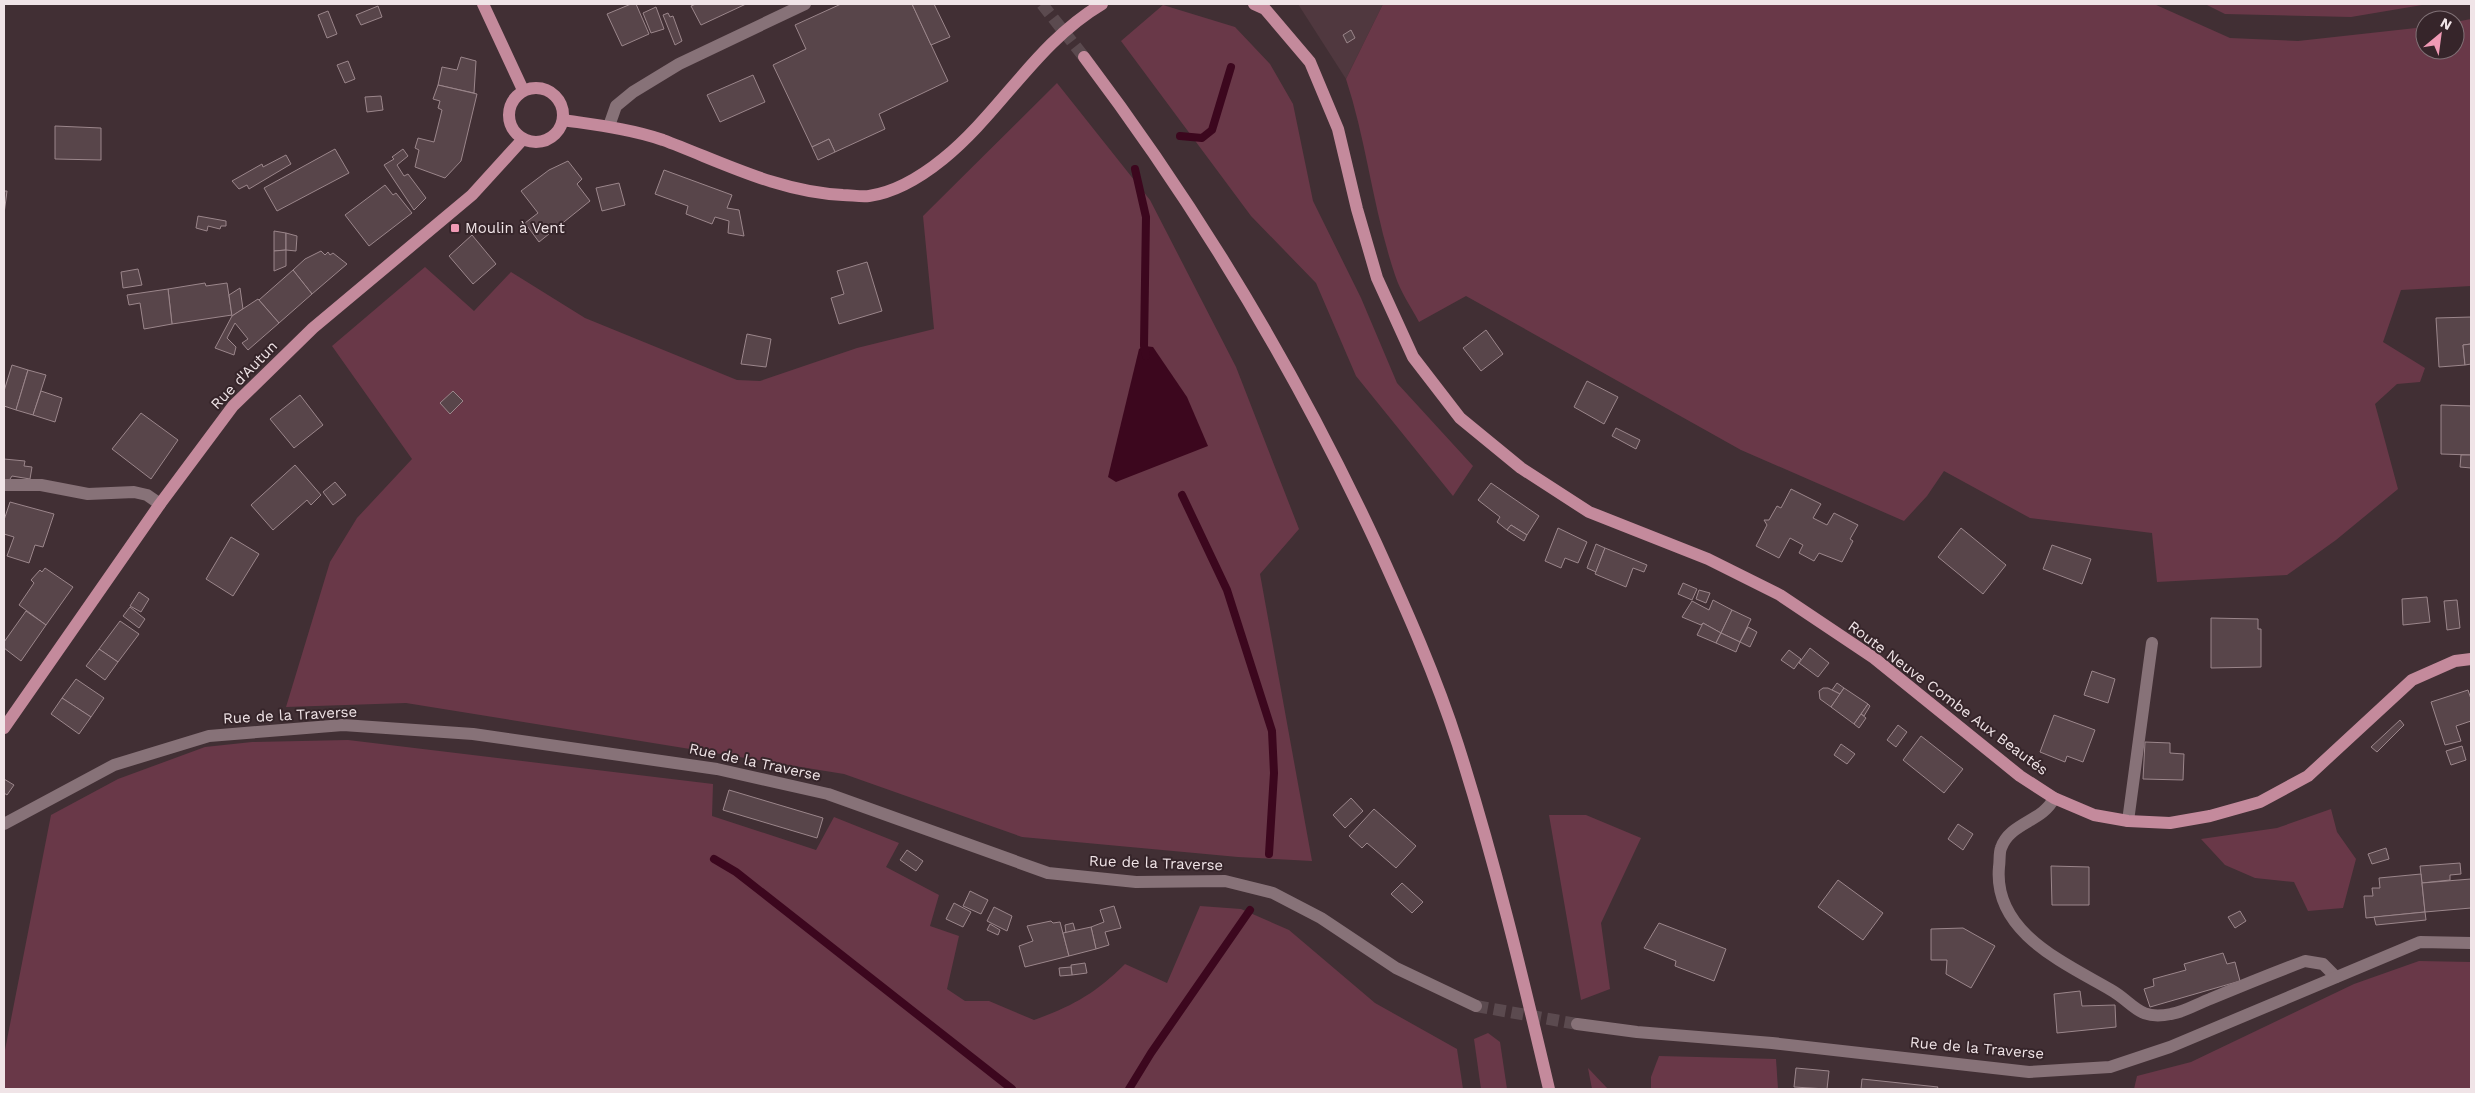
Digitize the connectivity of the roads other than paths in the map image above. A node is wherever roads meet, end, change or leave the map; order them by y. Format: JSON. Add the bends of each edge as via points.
{"nodes":[{"id":1,"x":483,"y":4,"type":"edge"},
{"id":2,"x":804,"y":4,"type":"edge"},
{"id":3,"x":1102,"y":4,"type":"edge"},
{"id":4,"x":1254,"y":4,"type":"edge"},
{"id":5,"x":1084,"y":57,"type":"tunnel mouth"},
{"id":6,"x":523,"y":90,"type":"junction"},
{"id":7,"x":563,"y":120,"type":"junction"},
{"id":8,"x":609,"y":126,"type":"junction"},
{"id":9,"x":523,"y":139,"type":"junction"},
{"id":10,"x":4,"y":485,"type":"edge"},
{"id":11,"x":160,"y":504,"type":"junction"},
{"id":12,"x":2152,"y":643,"type":"dead end"},
{"id":13,"x":2471,"y":659,"type":"edge"},
{"id":14,"x":4,"y":728,"type":"edge"},
{"id":15,"x":2054,"y":798,"type":"junction"},
{"id":16,"x":2128,"y":821,"type":"junction"},
{"id":17,"x":4,"y":824,"type":"edge"},
{"id":18,"x":2471,"y":943,"type":"edge"},
{"id":19,"x":2336,"y":977,"type":"junction"},
{"id":20,"x":1476,"y":1006,"type":"tunnel mouth"},
{"id":21,"x":1576,"y":1024,"type":"tunnel mouth"},
{"id":22,"x":1550,"y":1089,"type":"edge"}],
"edges":[{"from":1,"to":6,"type":"main road"},
{"from":2,"to":8,"type":"street","via":[[679,64],[633,92],[616,106]]},
{"from":3,"to":8,"type":"main road","via":[[1086,13],[1049,46],[944,158],[912,181],[869,196],[824,194],[781,186],[661,140]]},
{"from":4,"to":15,"type":"main road","name":"Route Neuve Combe Aux Beautés","via":[[1265,9],[1310,62],[1338,129],[1377,278],[1413,357],[1460,418],[1521,468],[1589,512],[1708,559],[1780,595],[1874,658],[2020,776]]},
{"from":5,"to":22,"type":"main road","via":[[1202,224],[1276,349],[1348,483],[1406,608],[1457,743],[1508,918]]},
{"from":6,"to":7,"type":"main road","via":[[532,87],[549,90],[561,103]]},
{"from":6,"to":9,"type":"main road","via":[[511,102],[509,110],[511,127]]},
{"from":7,"to":8,"type":"main road"},
{"from":7,"to":9,"type":"main road","via":[[555,135],[548,140],[531,142]]},
{"from":9,"to":11,"type":"main road","name":"Rue d'Autun","via":[[472,195],[313,328],[234,406]]},
{"from":10,"to":11,"type":"street","via":[[41,485],[88,494],[134,492],[147,495]]},
{"from":11,"to":14,"type":"main road","name":"Rue d'Autun"},
{"from":12,"to":16,"type":"street"},
{"from":13,"to":16,"type":"main road","name":"Route Neuve Combe Aux Beautés","via":[[2455,661],[2412,680],[2308,776],[2260,802],[2170,823]]},
{"from":15,"to":16,"type":"main road","name":"Route Neuve Combe Aux Beautés","via":[[2094,815]]},
{"from":15,"to":19,"type":"street","via":[[2044,812],[2013,829],[2001,848],[1998,883],[2003,904],[2015,923],[2052,957],[2114,991],[2146,1014],[2171,1014],[2304,961],[2323,964]]},
{"from":17,"to":20,"type":"street","name":"Rue de la Traverse","via":[[114,765],[209,736],[343,725],[473,734],[717,769],[828,794],[1048,873],[1136,882],[1225,881],[1272,893],[1321,918],[1396,968]]},
{"from":18,"to":19,"type":"street","name":"Rue de la Traverse","via":[[2420,942]]},
{"from":19,"to":21,"type":"street","name":"Rue de la Traverse","via":[[2170,1048],[2110,1067],[2029,1072],[1772,1042]]}]}
